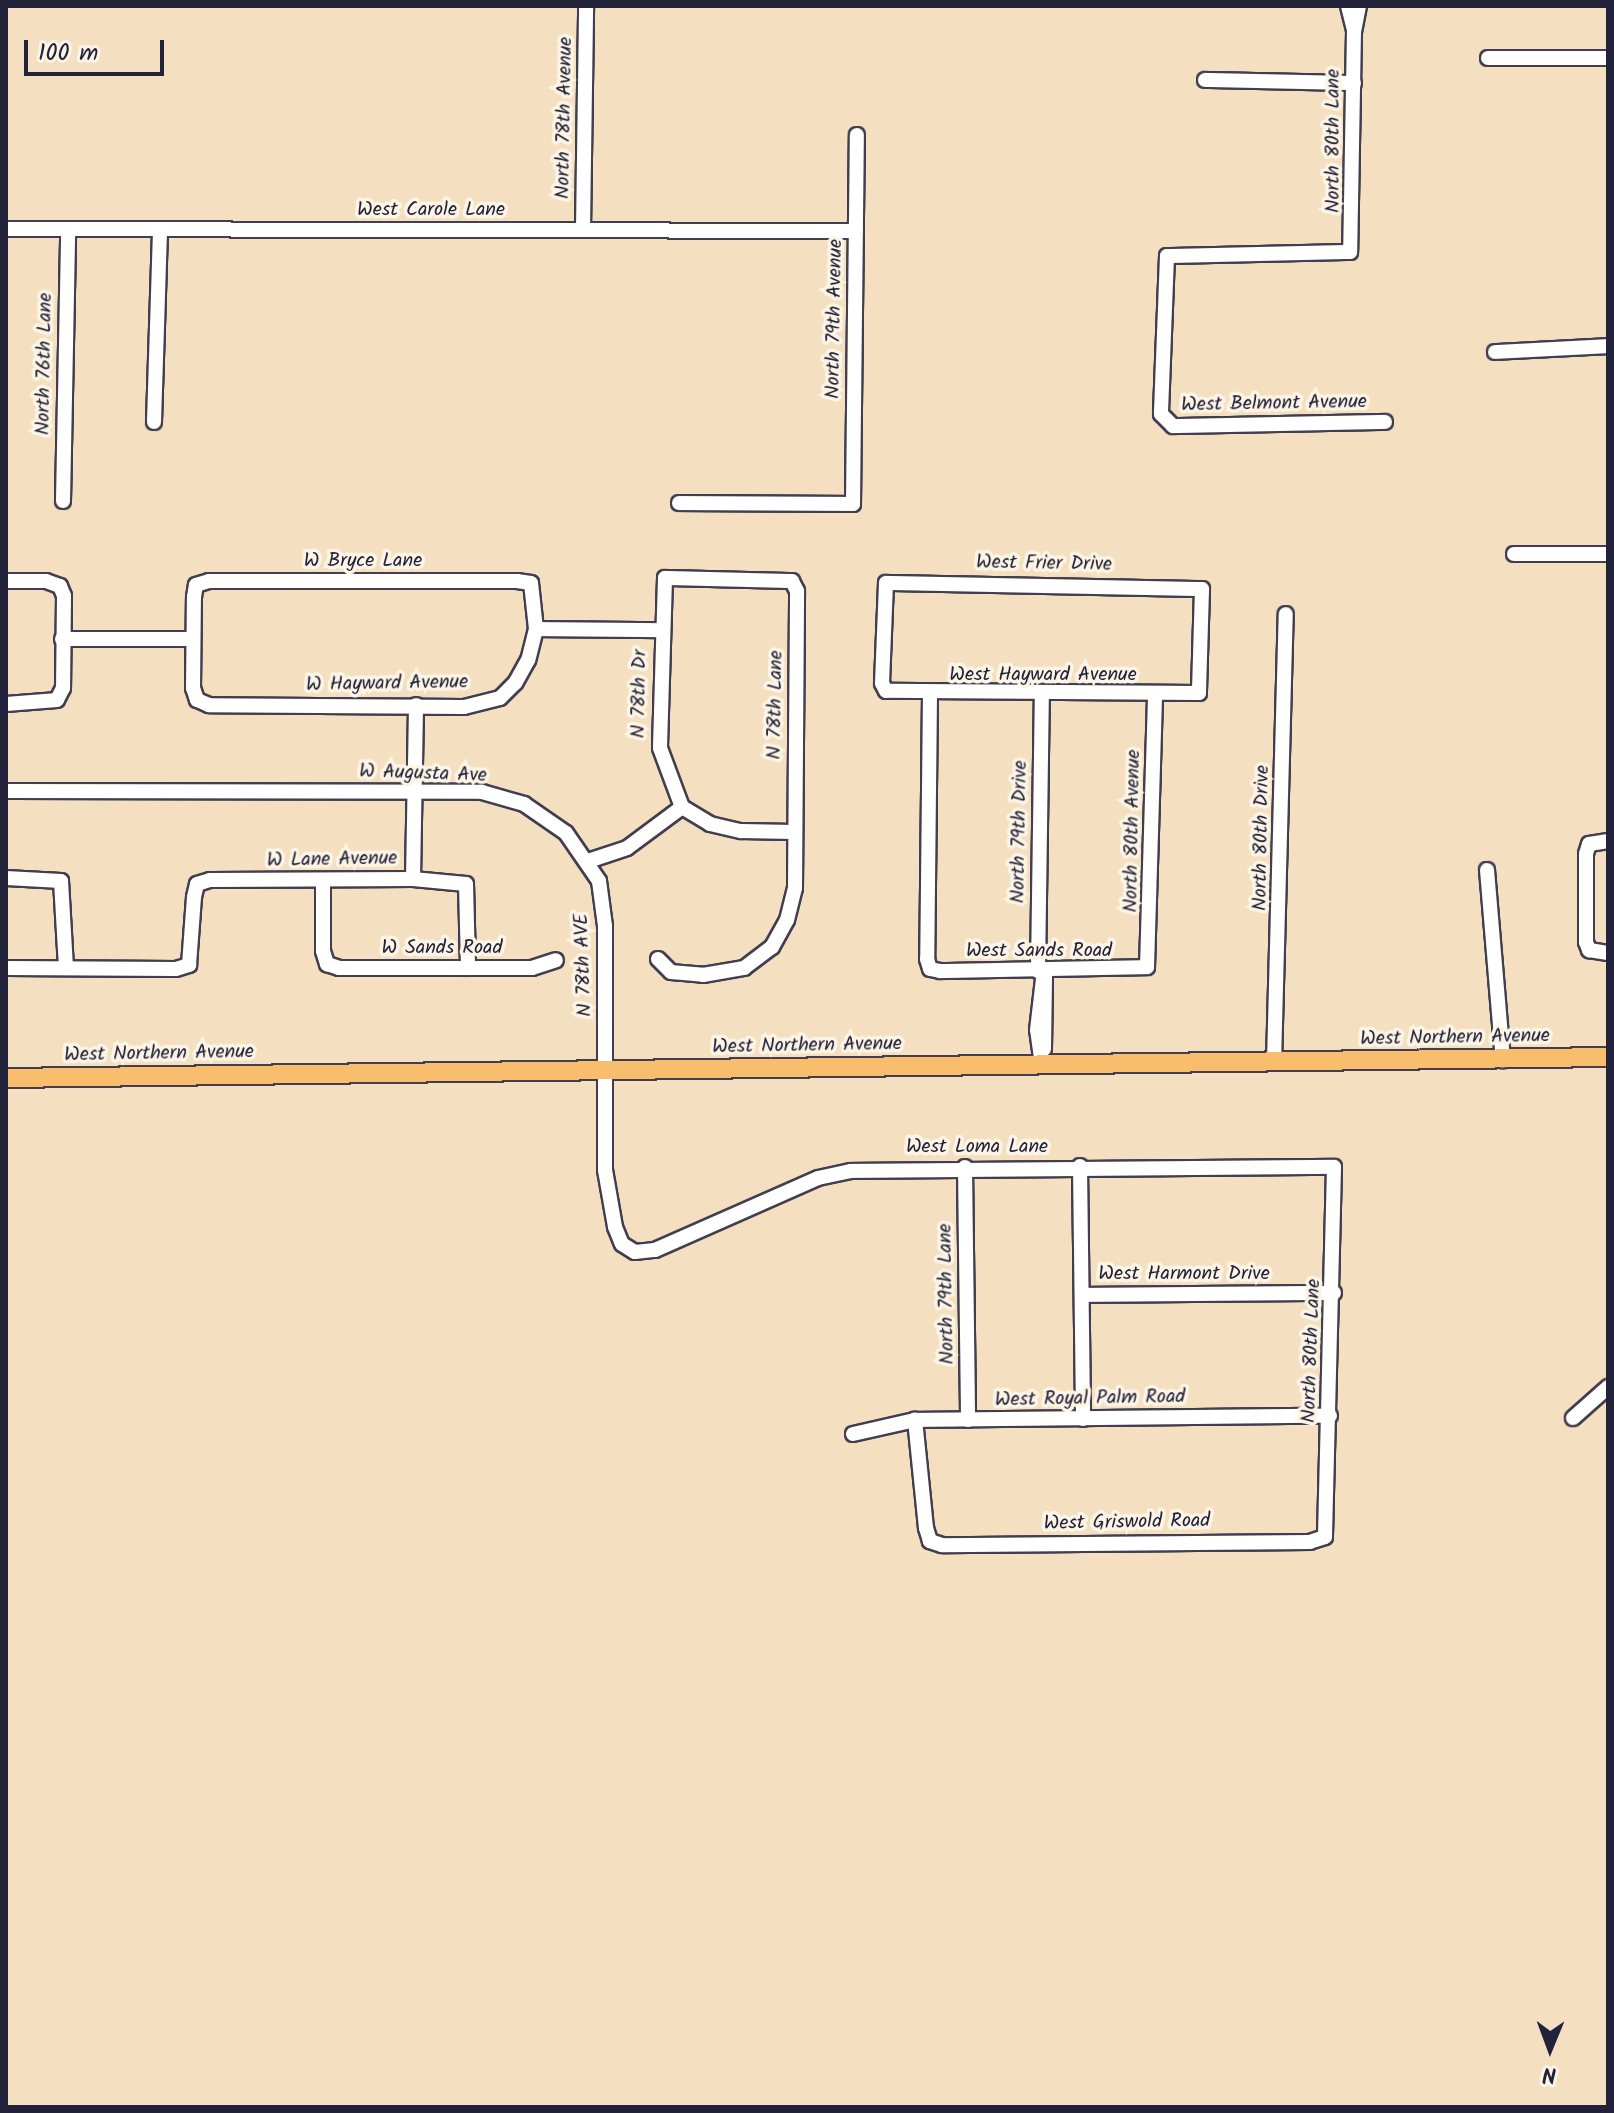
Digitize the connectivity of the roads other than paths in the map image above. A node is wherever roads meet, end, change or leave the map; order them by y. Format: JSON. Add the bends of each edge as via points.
{"nodes":[{"id":1,"x":586,"y":6,"type":"edge"},
{"id":2,"x":1348,"y":6,"type":"edge"},
{"id":3,"x":1359,"y":6,"type":"edge"},
{"id":4,"x":1354,"y":31,"type":"junction"},
{"id":5,"x":1488,"y":58,"type":"dead end"},
{"id":6,"x":1608,"y":58,"type":"edge"},
{"id":7,"x":1205,"y":80,"type":"dead end"},
{"id":8,"x":1354,"y":83,"type":"junction"},
{"id":9,"x":857,"y":135,"type":"dead end"},
{"id":10,"x":6,"y":229,"type":"edge"},
{"id":11,"x":68,"y":229,"type":"junction"},
{"id":12,"x":160,"y":229,"type":"junction"},
{"id":13,"x":583,"y":230,"type":"junction"},
{"id":14,"x":856,"y":231,"type":"junction"},
{"id":15,"x":1608,"y":346,"type":"edge"},
{"id":16,"x":1495,"y":352,"type":"dead end"},
{"id":17,"x":154,"y":422,"type":"dead end"},
{"id":18,"x":1385,"y":422,"type":"dead end"},
{"id":19,"x":1164,"y":423,"type":"joint"},
{"id":20,"x":63,"y":501,"type":"dead end"},
{"id":21,"x":679,"y":503,"type":"dead end"},
{"id":22,"x":1514,"y":554,"type":"dead end"},
{"id":23,"x":1608,"y":554,"type":"edge"},
{"id":24,"x":665,"y":578,"type":"joint"},
{"id":25,"x":6,"y":581,"type":"edge"},
{"id":26,"x":531,"y":583,"type":"joint"},
{"id":27,"x":1286,"y":614,"type":"dead end"},
{"id":28,"x":536,"y":629,"type":"junction"},
{"id":29,"x":661,"y":630,"type":"junction"},
{"id":30,"x":62,"y":639,"type":"junction"},
{"id":31,"x":193,"y":639,"type":"junction"},
{"id":32,"x":886,"y":691,"type":"joint"},
{"id":33,"x":1199,"y":693,"type":"joint"},
{"id":34,"x":930,"y":694,"type":"junction"},
{"id":35,"x":1042,"y":694,"type":"junction"},
{"id":36,"x":1155,"y":695,"type":"junction"},
{"id":37,"x":6,"y":704,"type":"edge"},
{"id":38,"x":416,"y":705,"type":"junction"},
{"id":39,"x":6,"y":791,"type":"edge"},
{"id":40,"x":415,"y":792,"type":"junction"},
{"id":41,"x":682,"y":807,"type":"junction"},
{"id":42,"x":794,"y":832,"type":"junction"},
{"id":43,"x":1608,"y":841,"type":"edge"},
{"id":44,"x":588,"y":861,"type":"junction"},
{"id":45,"x":1487,"y":870,"type":"dead end"},
{"id":46,"x":6,"y":878,"type":"edge"},
{"id":47,"x":413,"y":879,"type":"junction"},
{"id":48,"x":323,"y":881,"type":"junction"},
{"id":49,"x":1608,"y":953,"type":"edge"},
{"id":50,"x":658,"y":959,"type":"dead end"},
{"id":51,"x":556,"y":960,"type":"dead end"},
{"id":52,"x":1147,"y":967,"type":"joint"},
{"id":53,"x":6,"y":968,"type":"edge"},
{"id":54,"x":66,"y":968,"type":"junction"},
{"id":55,"x":468,"y":968,"type":"junction"},
{"id":56,"x":1041,"y":970,"type":"junction"},
{"id":57,"x":1608,"y":1057,"type":"edge"},
{"id":58,"x":1503,"y":1060,"type":"junction"},
{"id":59,"x":1274,"y":1062,"type":"junction"},
{"id":60,"x":1042,"y":1065,"type":"junction"},
{"id":61,"x":606,"y":1071,"type":"junction"},
{"id":62,"x":6,"y":1078,"type":"edge"},
{"id":63,"x":1080,"y":1166,"type":"junction"},
{"id":64,"x":965,"y":1167,"type":"junction"},
{"id":65,"x":1334,"y":1167,"type":"joint"},
{"id":66,"x":1334,"y":1293,"type":"junction"},
{"id":67,"x":1082,"y":1295,"type":"junction"},
{"id":68,"x":1608,"y":1387,"type":"edge"},
{"id":69,"x":1330,"y":1416,"type":"junction"},
{"id":70,"x":1573,"y":1418,"type":"dead end"},
{"id":71,"x":1083,"y":1419,"type":"junction"},
{"id":72,"x":915,"y":1420,"type":"junction"},
{"id":73,"x":968,"y":1420,"type":"junction"},
{"id":74,"x":853,"y":1434,"type":"dead end"},
{"id":75,"x":1325,"y":1537,"type":"joint"}],
"edges":[{"from":1,"to":13,"type":"street","name":"North 78th Avenue"},
{"from":2,"to":4,"type":"street","name":"North 80th Lane"},
{"from":3,"to":4,"type":"street","name":"North 80th Lane"},
{"from":4,"to":8,"type":"street","name":"North 80th Lane"},
{"from":5,"to":6,"type":"street"},
{"from":7,"to":8,"type":"street"},
{"from":8,"to":19,"type":"street","name":"North 80th Lane","via":[[1350,252],[1167,256]]},
{"from":9,"to":14,"type":"street","name":"North 79th Avenue"},
{"from":10,"to":11,"type":"street","name":"West Carole Lane"},
{"from":11,"to":12,"type":"street","name":"West Carole Lane"},
{"from":11,"to":20,"type":"street","name":"North 76th Lane"},
{"from":12,"to":13,"type":"street","name":"West Carole Lane"},
{"from":12,"to":17,"type":"street"},
{"from":13,"to":14,"type":"street","name":"West Carole Lane"},
{"from":14,"to":21,"type":"street","name":"North 79th Avenue","via":[[853,504]]},
{"from":15,"to":16,"type":"street"},
{"from":18,"to":19,"type":"street","name":"West Belmont Avenue"},
{"from":22,"to":23,"type":"street"},
{"from":24,"to":29,"type":"street","name":"N 78th Dr"},
{"from":24,"to":42,"type":"street","name":"N 78th Lane","via":[[792,581],[797,591]]},
{"from":25,"to":30,"type":"street","via":[[60,586]]},
{"from":26,"to":28,"type":"street","name":"W Hayward Avenue"},
{"from":26,"to":31,"type":"street","name":"W Bryce Lane","via":[[209,581],[196,585]]},
{"from":27,"to":59,"type":"street","name":"North 80th Drive"},
{"from":28,"to":29,"type":"street"},
{"from":28,"to":38,"type":"street","name":"W Hayward Avenue","via":[[528,660],[500,698],[464,707]]},
{"from":29,"to":41,"type":"street","name":"N 78th Dr","via":[[660,748]]},
{"from":30,"to":31,"type":"street"},
{"from":30,"to":37,"type":"street","via":[[63,688],[57,700]]},
{"from":31,"to":38,"type":"street","name":"W Hayward Avenue","via":[[197,700]]},
{"from":32,"to":33,"type":"street","name":"West Frier Drive","via":[[886,583],[1202,589]]},
{"from":32,"to":34,"type":"street","name":"West Hayward Avenue"},
{"from":33,"to":36,"type":"street","name":"West Hayward Avenue"},
{"from":34,"to":35,"type":"street","name":"West Hayward Avenue"},
{"from":34,"to":56,"type":"street","name":"West Sands Road","via":[[930,969]]},
{"from":35,"to":36,"type":"street","name":"West Hayward Avenue"},
{"from":35,"to":56,"type":"street","name":"North 79th Drive"},
{"from":36,"to":52,"type":"street","name":"North 80th Avenue"},
{"from":38,"to":40,"type":"street"},
{"from":39,"to":40,"type":"street","name":"W Augusta Ave"},
{"from":40,"to":44,"type":"street","name":"W Augusta Ave","via":[[482,792],[524,804],[566,833]]},
{"from":40,"to":47,"type":"street"},
{"from":41,"to":42,"type":"street","via":[[710,824],[741,831]]},
{"from":41,"to":44,"type":"street","via":[[627,848]]},
{"from":42,"to":50,"type":"street","via":[[795,888],[787,920],[772,947],[744,968],[703,975],[671,972]]},
{"from":43,"to":49,"type":"street","via":[[1589,844],[1589,950]]},
{"from":44,"to":61,"type":"street","name":"N 78th AVE","via":[[599,881],[605,926]]},
{"from":45,"to":58,"type":"street"},
{"from":46,"to":54,"type":"street","via":[[61,881]]},
{"from":47,"to":48,"type":"street","name":"W Lane Avenue"},
{"from":47,"to":55,"type":"street","name":"W Lane Avenue","via":[[466,884]]},
{"from":48,"to":54,"type":"street","name":"W Lane Avenue","via":[[197,884],[189,965]]},
{"from":48,"to":55,"type":"street","name":"W Sands Road","via":[[327,964]]},
{"from":51,"to":55,"type":"street","name":"W Sands Road","via":[[532,968]]},
{"from":52,"to":56,"type":"street","name":"West Sands Road"},
{"from":53,"to":54,"type":"street"},
{"from":56,"to":60,"type":"street","name":"North 79th Drive"},
{"from":57,"to":58,"type":"main road","name":"West Northern Avenue"},
{"from":58,"to":59,"type":"main road","name":"West Northern Avenue"},
{"from":59,"to":60,"type":"main road","name":"West Northern Avenue"},
{"from":60,"to":61,"type":"main road","name":"West Northern Avenue"},
{"from":61,"to":62,"type":"main road","name":"West Northern Avenue"},
{"from":61,"to":64,"type":"street","name":"West Loma Lane","via":[[608,1202],[622,1244],[635,1252],[655,1250],[818,1178],[885,1167]]},
{"from":63,"to":64,"type":"street","name":"West Loma Lane"},
{"from":63,"to":65,"type":"street","name":"West Loma Lane"},
{"from":63,"to":67,"type":"street"},
{"from":64,"to":73,"type":"street","name":"North 79th Lane"},
{"from":65,"to":66,"type":"street","name":"North 80th Lane"},
{"from":66,"to":67,"type":"street","name":"West Harmont Drive"},
{"from":66,"to":69,"type":"street","name":"North 80th Lane"},
{"from":67,"to":71,"type":"street"},
{"from":68,"to":70,"type":"street"},
{"from":69,"to":71,"type":"street","name":"West Royal Palm Road"},
{"from":69,"to":75,"type":"street","name":"North 80th Lane"},
{"from":71,"to":73,"type":"street","name":"West Royal Palm Road"},
{"from":72,"to":73,"type":"street","name":"West Royal Palm Road"},
{"from":72,"to":74,"type":"street","name":"West Royal Palm Road"},
{"from":72,"to":75,"type":"street","name":"West Griswold Road","via":[[918,1480],[930,1541],[1310,1542]]}]}
